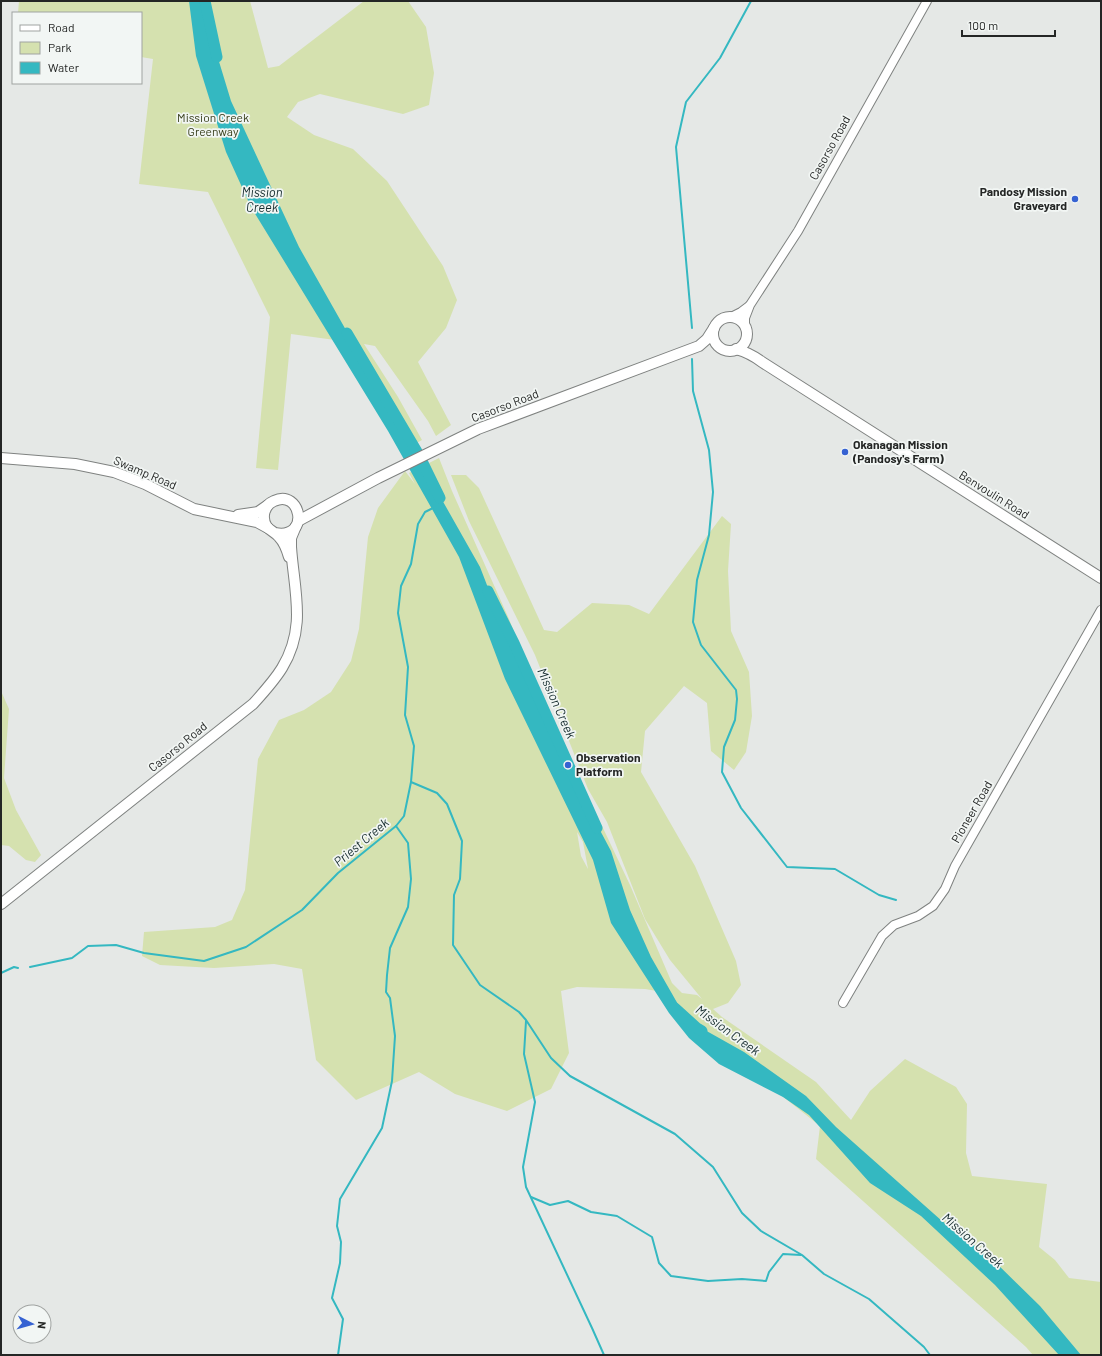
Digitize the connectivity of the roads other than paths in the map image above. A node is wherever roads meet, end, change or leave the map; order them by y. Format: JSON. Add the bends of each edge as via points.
{"nodes":[{"id":1,"x":927,"y":1,"type":"edge"},
{"id":2,"x":750,"y":305,"type":"junction"},
{"id":3,"x":731,"y":317,"type":"junction"},
{"id":4,"x":745,"y":326,"type":"junction"},
{"id":5,"x":714,"y":328,"type":"junction"},
{"id":6,"x":746,"y":337,"type":"junction"},
{"id":7,"x":699,"y":346,"type":"junction"},
{"id":8,"x":720,"y":348,"type":"junction"},
{"id":9,"x":736,"y":349,"type":"junction"},
{"id":10,"x":753,"y":355,"type":"junction"},
{"id":11,"x":1,"y":458,"type":"edge"},
{"id":12,"x":269,"y":504,"type":"junction"},
{"id":13,"x":294,"y":505,"type":"junction"},
{"id":14,"x":326,"y":505,"type":"junction"},
{"id":15,"x":230,"y":516,"type":"junction"},
{"id":16,"x":297,"y":524,"type":"junction"},
{"id":17,"x":272,"y":531,"type":"junction"},
{"id":18,"x":292,"y":568,"type":"junction"},
{"id":19,"x":1101,"y":578,"type":"edge"},
{"id":20,"x":1101,"y":610,"type":"edge"},
{"id":21,"x":1,"y":904,"type":"edge"},
{"id":22,"x":843,"y":1003,"type":"dead end"}],
"edges":[{"from":1,"to":2,"type":"street","name":"Casorso Road","via":[[798,231]]},
{"from":2,"to":3,"type":"street","name":"Casorso Road"},
{"from":2,"to":4,"type":"street","name":"Casorso Road"},
{"from":3,"to":4,"type":"main road"},
{"from":3,"to":5,"type":"main road","via":[[721,320]]},
{"from":4,"to":6,"type":"main road"},
{"from":5,"to":7,"type":"main road","name":"Casorso Road","via":[[708,339]]},
{"from":5,"to":8,"type":"main road","via":[[714,339]]},
{"from":6,"to":9,"type":"main road"},
{"from":6,"to":10,"type":"main road"},
{"from":7,"to":8,"type":"main road","name":"Casorso Road"},
{"from":7,"to":14,"type":"main road","name":"Casorso Road","via":[[478,429]]},
{"from":8,"to":9,"type":"main road"},
{"from":9,"to":10,"type":"main road","name":"Benvoulin Road"},
{"from":10,"to":19,"type":"main road","name":"Benvoulin Road"},
{"from":11,"to":15,"type":"main road","name":"Swamp Road","via":[[75,464],[114,472],[194,508]]},
{"from":12,"to":13,"type":"main road","via":[[285,499]]},
{"from":12,"to":15,"type":"main road","name":"Swamp Road","via":[[258,512]]},
{"from":12,"to":17,"type":"main road","via":[[264,513],[265,524]]},
{"from":13,"to":14,"type":"main road","name":"Casorso Road","via":[[308,508]]},
{"from":13,"to":16,"type":"main road","via":[[299,515]]},
{"from":14,"to":16,"type":"main road","name":"Casorso Road"},
{"from":15,"to":17,"type":"main road","name":"Swamp Road","via":[[257,522]]},
{"from":16,"to":17,"type":"main road","via":[[287,533]]},
{"from":16,"to":18,"type":"main road","name":"Casorso Road","via":[[291,538]]},
{"from":17,"to":18,"type":"main road","name":"Casorso Road","via":[[286,548]]},
{"from":18,"to":21,"type":"main road","name":"Casorso Road","via":[[298,620],[294,641],[281,669],[253,704]]},
{"from":20,"to":22,"type":"street","name":"Pioneer Road","via":[[959,859],[945,889],[933,906],[918,916],[894,925],[882,936]]}]}
